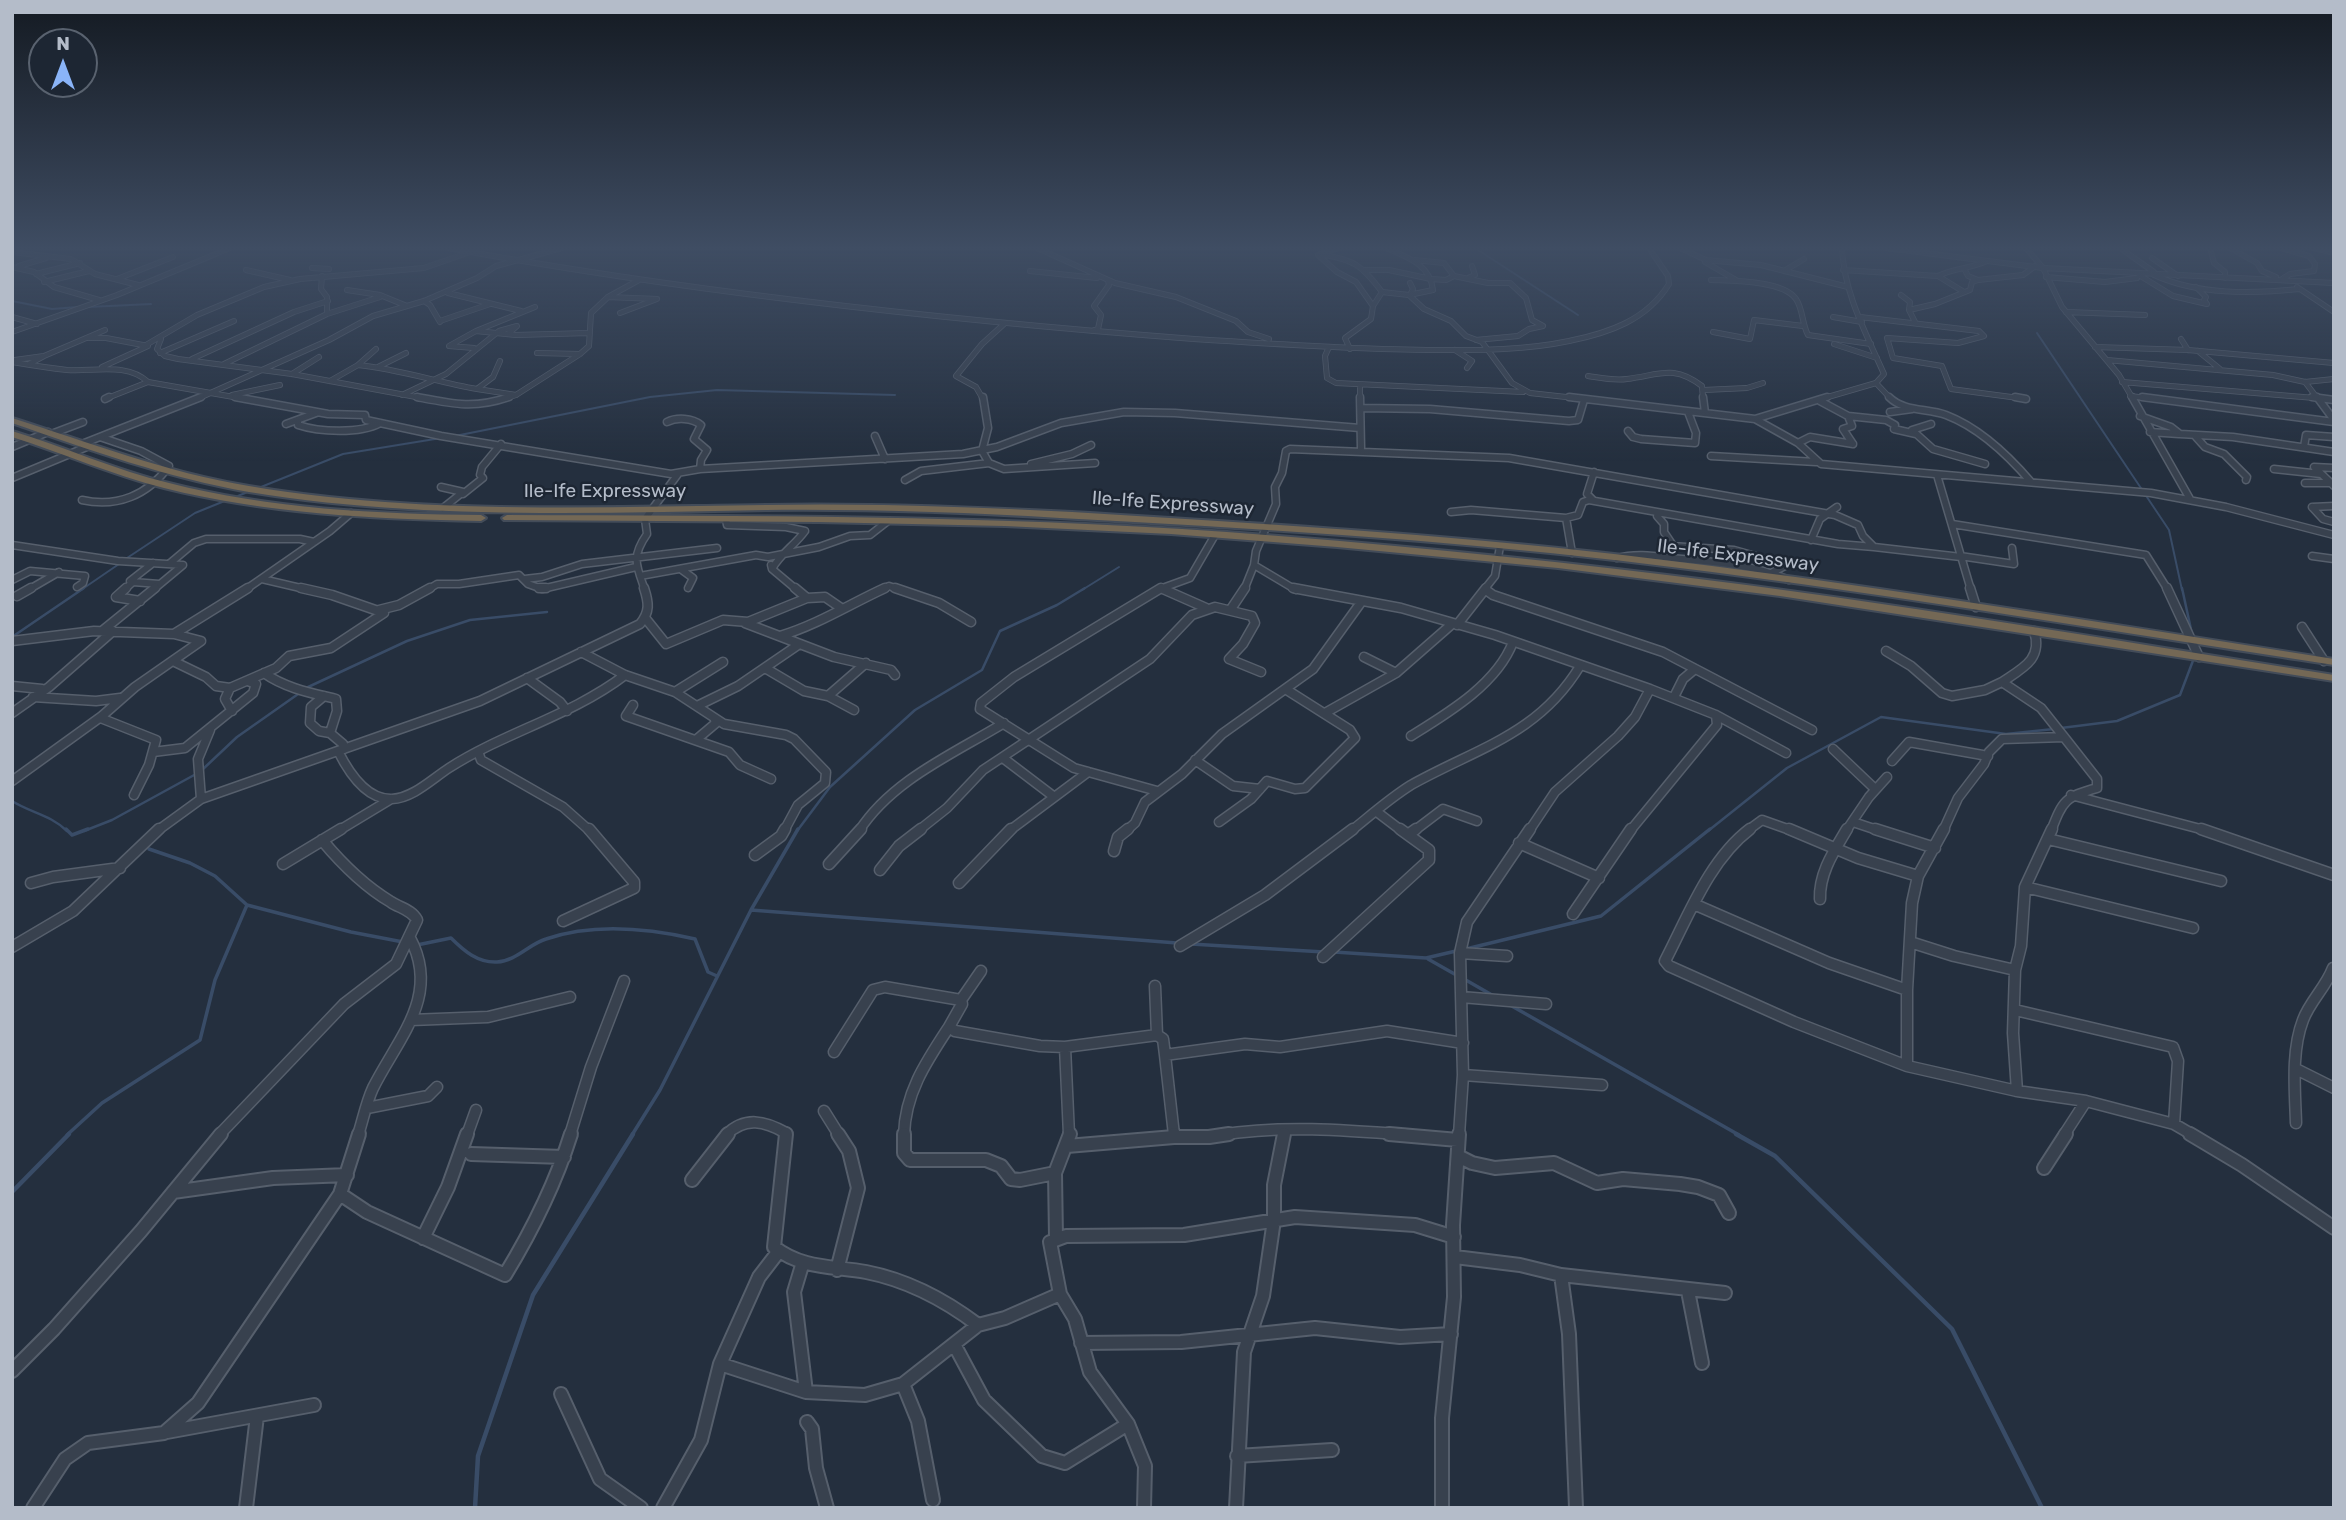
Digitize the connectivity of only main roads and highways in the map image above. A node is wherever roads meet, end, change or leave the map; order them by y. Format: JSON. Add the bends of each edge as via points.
{"nodes":[{"id":1,"x":12,"y":420,"type":"edge"},
{"id":2,"x":12,"y":434,"type":"edge"},
{"id":3,"x":441,"y":508,"type":"junction"},
{"id":4,"x":651,"y":509,"type":"joint"},
{"id":5,"x":772,"y":513,"type":"junction"},
{"id":6,"x":429,"y":517,"type":"junction"},
{"id":7,"x":1900,"y":596,"type":"junction"},
{"id":8,"x":1962,"y":605,"type":"junction"},
{"id":9,"x":1902,"y":612,"type":"junction"},
{"id":10,"x":1966,"y":621,"type":"junction"},
{"id":11,"x":2266,"y":652,"type":"junction"},
{"id":12,"x":2329,"y":661,"type":"edge"},
{"id":13,"x":2276,"y":669,"type":"junction"},
{"id":14,"x":2334,"y":678,"type":"edge"}],
"edges":[{"from":1,"to":3,"type":"highway","name":"Ile-Ife Expressway","via":[[166,472],[300,497]]},
{"from":2,"to":6,"type":"highway","name":"Ile-Ife Expressway","via":[[156,482],[241,500]]},
{"from":3,"to":4,"type":"highway","name":"Ile-Ife Expressway"},
{"from":3,"to":6,"type":"highway"},
{"from":4,"to":5,"type":"highway","name":"Ile-Ife Expressway"},
{"from":5,"to":6,"type":"highway","name":"Ile-Ife Expressway","via":[[726,519]]},
{"from":5,"to":7,"type":"highway","name":"Ile-Ife Expressway","via":[[895,508],[1268,527],[1572,553]]},
{"from":5,"to":9,"type":"highway","name":"Ile-Ife Expressway","via":[[1261,538],[1684,580]]},
{"from":7,"to":8,"type":"highway","name":"Ile-Ife Expressway"},
{"from":7,"to":9,"type":"highway"},
{"from":8,"to":10,"type":"highway"},
{"from":8,"to":11,"type":"highway","name":"Ile-Ife Expressway"},
{"from":9,"to":10,"type":"highway","name":"Ile-Ife Expressway"},
{"from":10,"to":13,"type":"highway","name":"Ile-Ife Expressway"},
{"from":11,"to":12,"type":"highway","name":"Ile-Ife Expressway"},
{"from":11,"to":13,"type":"highway"},
{"from":13,"to":14,"type":"highway","name":"Ile-Ife Expressway"}]}
